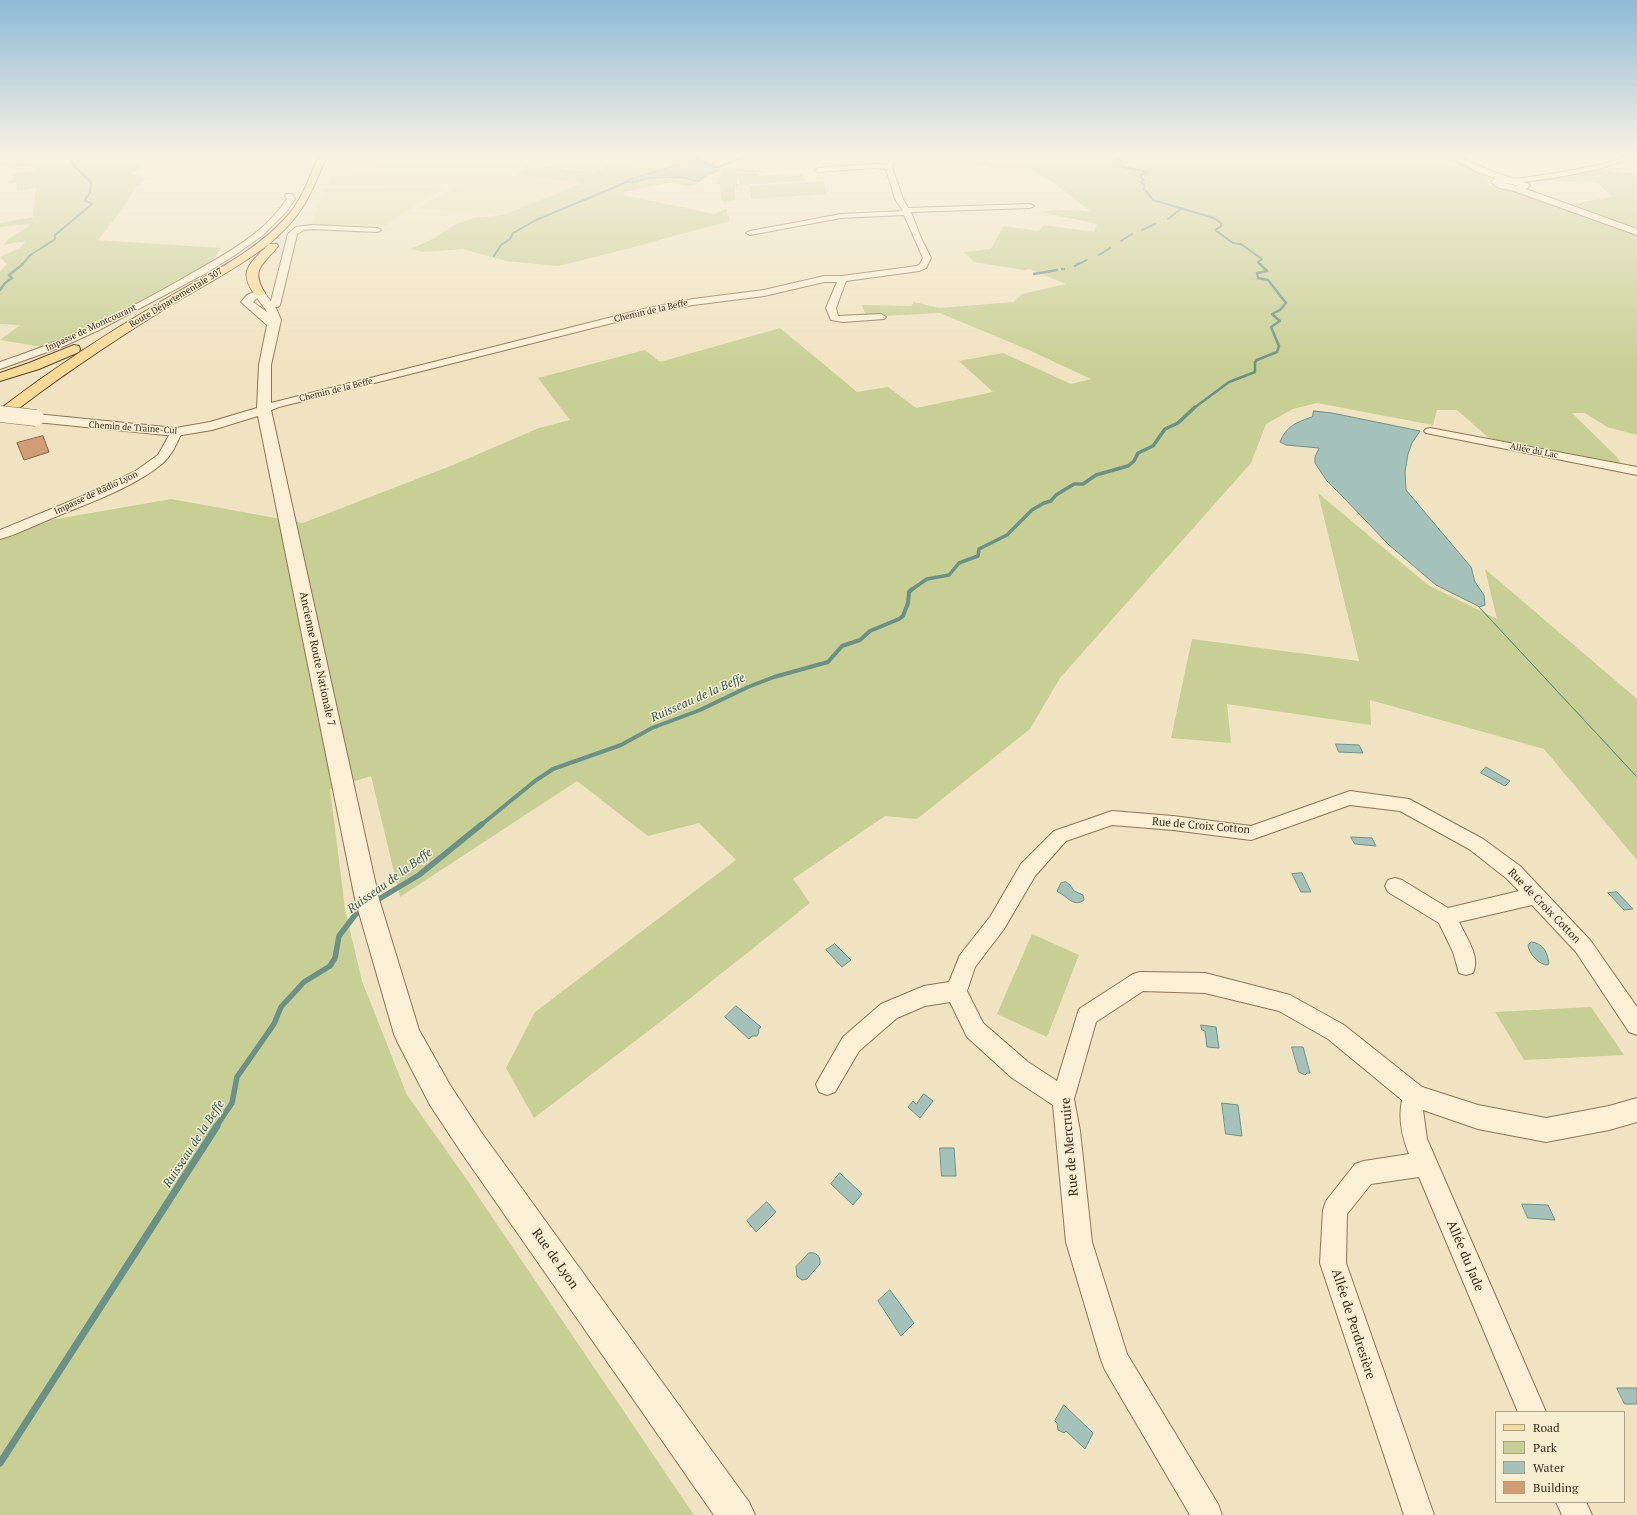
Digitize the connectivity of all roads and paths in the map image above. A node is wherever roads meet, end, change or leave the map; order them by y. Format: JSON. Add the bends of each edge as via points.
{"nodes":[{"id":1,"x":267,"y":226,"type":"edge"},
{"id":2,"x":283,"y":226,"type":"edge"},
{"id":3,"x":288,"y":226,"type":"edge"},
{"id":4,"x":792,"y":226,"type":"edge"},
{"id":5,"x":912,"y":226,"type":"edge"},
{"id":6,"x":1620,"y":226,"type":"edge"},
{"id":7,"x":377,"y":230,"type":"dead end"},
{"id":8,"x":1637,"y":232,"type":"edge"},
{"id":9,"x":750,"y":234,"type":"dead end"},
{"id":10,"x":247,"y":254,"type":"junction"},
{"id":11,"x":842,"y":279,"type":"junction"},
{"id":12,"x":281,"y":287,"type":"junction"},
{"id":13,"x":259,"y":293,"type":"junction"},
{"id":14,"x":275,"y":305,"type":"dead end"},
{"id":15,"x":880,"y":317,"type":"dead end"},
{"id":16,"x":0,"y":366,"type":"edge"},
{"id":17,"x":0,"y":377,"type":"edge"},
{"id":18,"x":264,"y":410,"type":"junction"},
{"id":19,"x":0,"y":415,"type":"edge"},
{"id":20,"x":1430,"y":431,"type":"dead end"},
{"id":21,"x":176,"y":432,"type":"junction"},
{"id":22,"x":1637,"y":471,"type":"edge"},
{"id":23,"x":0,"y":535,"type":"edge"},
{"id":24,"x":1396,"y":886,"type":"dead end"},
{"id":25,"x":1535,"y":896,"type":"junction"},
{"id":26,"x":1446,"y":917,"type":"junction"},
{"id":27,"x":1466,"y":966,"type":"dead end"},
{"id":28,"x":956,"y":991,"type":"junction"},
{"id":29,"x":394,"y":992,"type":"joint"},
{"id":30,"x":1637,"y":1025,"type":"edge"},
{"id":31,"x":827,"y":1084,"type":"dead end"},
{"id":32,"x":1415,"y":1096,"type":"junction"},
{"id":33,"x":1063,"y":1099,"type":"junction"},
{"id":34,"x":1637,"y":1110,"type":"edge"},
{"id":35,"x":1426,"y":1164,"type":"junction"},
{"id":36,"x":1532,"y":1411,"type":"edge"},
{"id":37,"x":1571,"y":1503,"type":"edge"},
{"id":38,"x":736,"y":1515,"type":"edge"},
{"id":39,"x":1207,"y":1515,"type":"edge"},
{"id":40,"x":1419,"y":1515,"type":"edge"},
{"id":41,"x":1577,"y":1515,"type":"edge"}],
"edges":[{"from":1,"to":16,"type":"street","name":"Impasse de Montcourant","via":[[248,242],[207,269],[95,328]]},
{"from":2,"to":10,"type":"main road","name":"Route Départementale 307"},
{"from":3,"to":13,"type":"main road","via":[[253,269],[251,278]]},
{"from":4,"to":9,"type":"street"},
{"from":5,"to":11,"type":"street","name":"Chemin de la Beffe","via":[[926,253],[927,258],[923,266]]},
{"from":6,"to":8,"type":"street"},
{"from":7,"to":12,"type":"street","via":[[312,227],[299,229],[292,234]]},
{"from":10,"to":17,"type":"main road","via":[[73,349]]},
{"from":10,"to":19,"type":"main road","name":"Route Départementale 307","via":[[87,352]]},
{"from":11,"to":15,"type":"street","via":[[831,308],[834,318]]},
{"from":11,"to":18,"type":"street","name":"Chemin de la Beffe","via":[[824,279],[764,293],[693,302],[635,314],[275,405]]},
{"from":12,"to":13,"type":"street"},
{"from":12,"to":14,"type":"street"},
{"from":13,"to":18,"type":"street","name":"Ancienne Route Nationale 7","via":[[275,315],[264,367]]},
{"from":18,"to":21,"type":"street","name":"Chemin de Traine-Cul","via":[[212,426]]},
{"from":18,"to":29,"type":"street","name":"Ancienne Route Nationale 7","via":[[369,907]]},
{"from":19,"to":21,"type":"street","name":"Chemin de Traine-Cul","bridge":true},
{"from":20,"to":22,"type":"street","name":"Allée du Lac"},
{"from":21,"to":23,"type":"street","name":"Impasse de Radio Lyon","via":[[160,460],[147,470],[124,483]]},
{"from":24,"to":26,"type":"street"},
{"from":25,"to":26,"type":"street"},
{"from":25,"to":28,"type":"street","name":"Rue de Croix Cotton","via":[[1513,872],[1476,844],[1403,804],[1350,798],[1251,833],[1112,818],[1060,836],[1028,870],[997,923],[967,962]]},
{"from":25,"to":30,"type":"street","name":"Rue de Croix Cotton","via":[[1583,946]]},
{"from":26,"to":27,"type":"street","via":[[1463,952]]},
{"from":28,"to":31,"type":"street","via":[[924,996],[889,1011],[851,1044]]},
{"from":28,"to":33,"type":"street","via":[[975,1030],[1020,1070]]},
{"from":29,"to":38,"type":"street","name":"Rue de Lyon","via":[[407,1034],[440,1095]]},
{"from":32,"to":33,"type":"street","name":"Rue de Mercruire","via":[[1336,1032],[1283,1002],[1205,983],[1140,981],[1087,1016]]},
{"from":32,"to":34,"type":"street","name":"Rue de Mercruire","via":[[1478,1117],[1546,1130]]},
{"from":32,"to":35,"type":"street","name":"Allée du Jade","via":[[1411,1112],[1415,1140]]},
{"from":33,"to":39,"type":"street","name":"Rue de Mercruire","via":[[1078,1242],[1115,1360]]},
{"from":35,"to":36,"type":"street","name":"Allée du Jade"},
{"from":35,"to":40,"type":"street","name":"Allée de Perdresière","via":[[1364,1173],[1335,1210],[1333,1263]]},
{"from":37,"to":41,"type":"street"}]}
